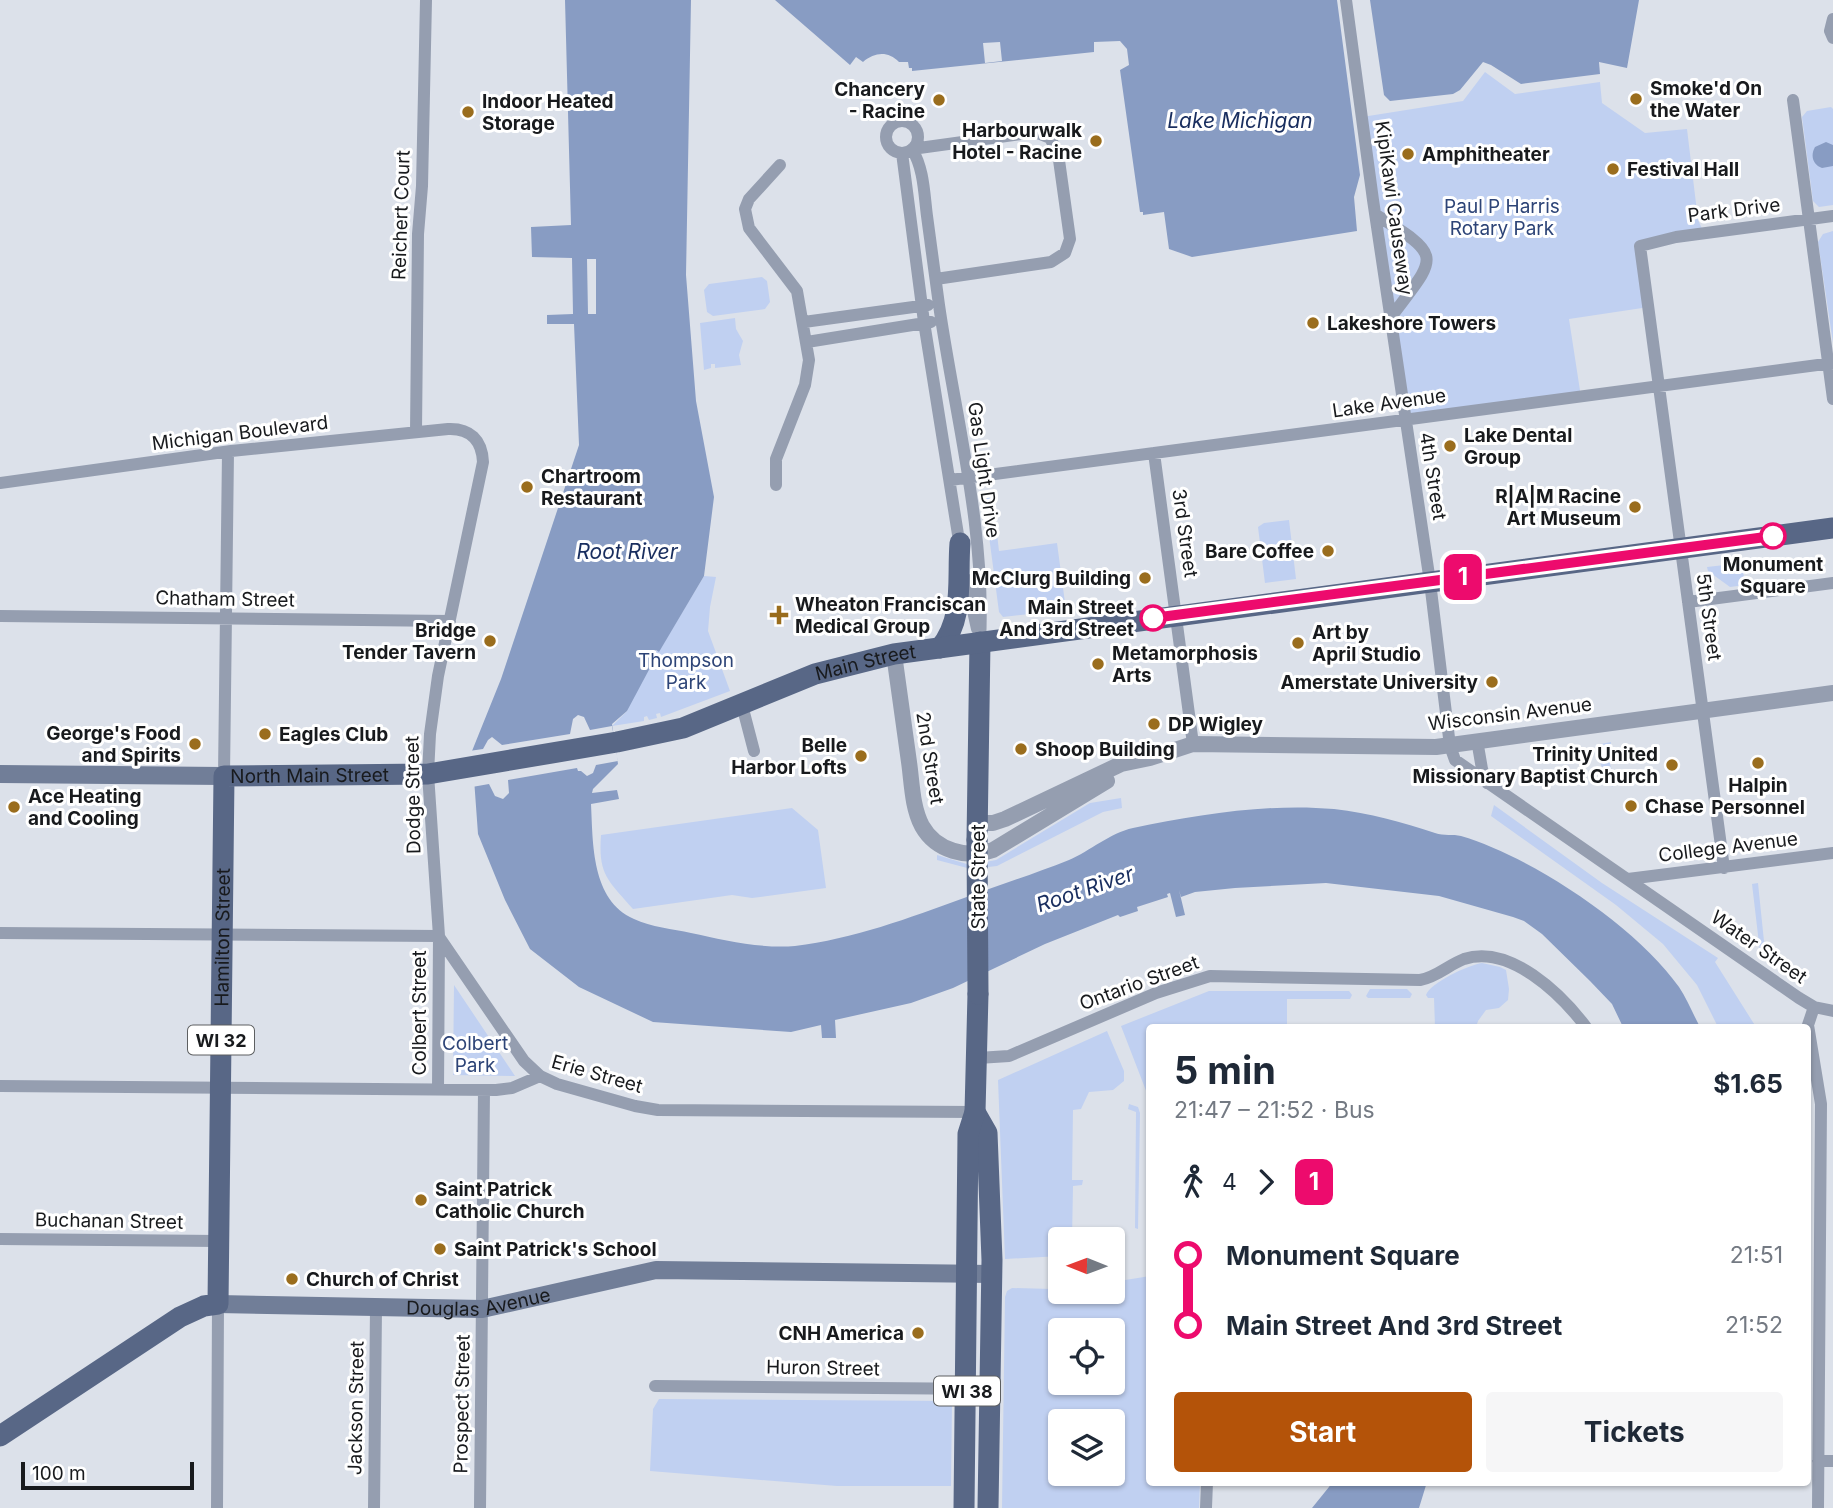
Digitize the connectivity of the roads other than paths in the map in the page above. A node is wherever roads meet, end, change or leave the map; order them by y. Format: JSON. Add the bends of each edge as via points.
{"nodes":[{"id":1,"x":426,"y":0,"type":"edge"},
{"id":2,"x":1346,"y":0,"type":"edge"},
{"id":3,"x":1833,"y":19,"type":"edge"},
{"id":4,"x":1833,"y":38,"type":"edge"},
{"id":5,"x":1793,"y":100,"type":"dead end"},
{"id":6,"x":907,"y":151,"type":"junction"},
{"id":7,"x":780,"y":166,"type":"dead end"},
{"id":8,"x":1376,"y":215,"type":"junction"},
{"id":9,"x":1833,"y":216,"type":"edge"},
{"id":10,"x":1809,"y":220,"type":"junction"},
{"id":11,"x":1640,"y":246,"type":"joint"},
{"id":12,"x":936,"y":279,"type":"junction"},
{"id":13,"x":939,"y":303,"type":"junction"},
{"id":14,"x":922,"y":306,"type":"junction"},
{"id":15,"x":1391,"y":317,"type":"junction"},
{"id":16,"x":941,"y":320,"type":"junction"},
{"id":17,"x":804,"y":322,"type":"junction"},
{"id":18,"x":924,"y":323,"type":"junction"},
{"id":19,"x":807,"y":342,"type":"junction"},
{"id":20,"x":1830,"y":363,"type":"edge"},
{"id":21,"x":1660,"y":386,"type":"junction"},
{"id":22,"x":1833,"y":399,"type":"edge"},
{"id":23,"x":1406,"y":421,"type":"junction"},
{"id":24,"x":415,"y":432,"type":"junction"},
{"id":25,"x":479,"y":443,"type":"joint"},
{"id":26,"x":228,"y":452,"type":"junction"},
{"id":27,"x":1154,"y":453,"type":"junction"},
{"id":28,"x":967,"y":478,"type":"junction"},
{"id":29,"x":950,"y":480,"type":"junction"},
{"id":30,"x":0,"y":483,"type":"edge"},
{"id":31,"x":776,"y":485,"type":"dead end"},
{"id":32,"x":1833,"y":528,"type":"edge"},
{"id":33,"x":960,"y":543,"type":"junction"},
{"id":34,"x":1681,"y":548,"type":"junction"},
{"id":35,"x":1430,"y":582,"type":"junction"},
{"id":36,"x":1833,"y":583,"type":"edge"},
{"id":37,"x":1688,"y":602,"type":"junction"},
{"id":38,"x":1176,"y":615,"type":"junction"},
{"id":39,"x":0,"y":616,"type":"edge"},
{"id":40,"x":226,"y":618,"type":"junction"},
{"id":41,"x":450,"y":621,"type":"junction"},
{"id":42,"x":980,"y":642,"type":"junction"},
{"id":43,"x":940,"y":648,"type":"junction"},
{"id":44,"x":894,"y":654,"type":"junction"},
{"id":45,"x":1833,"y":693,"type":"edge"},
{"id":46,"x":742,"y":705,"type":"junction"},
{"id":47,"x":1703,"y":710,"type":"junction"},
{"id":48,"x":1477,"y":740,"type":"junction"},
{"id":49,"x":617,"y":743,"type":"joint"},
{"id":50,"x":1193,"y":744,"type":"junction"},
{"id":51,"x":1450,"y":746,"type":"junction"},
{"id":52,"x":754,"y":751,"type":"dead end"},
{"id":53,"x":1150,"y":758,"type":"junction"},
{"id":54,"x":0,"y":774,"type":"edge"},
{"id":55,"x":428,"y":774,"type":"junction"},
{"id":56,"x":224,"y":776,"type":"junction"},
{"id":57,"x":1487,"y":783,"type":"junction"},
{"id":58,"x":977,"y":831,"type":"junction"},
{"id":59,"x":954,"y":852,"type":"joint"},
{"id":60,"x":1833,"y":853,"type":"edge"},
{"id":61,"x":1724,"y":868,"type":"junction"},
{"id":62,"x":1628,"y":879,"type":"junction"},
{"id":63,"x":0,"y":933,"type":"edge"},
{"id":64,"x":222,"y":935,"type":"junction"},
{"id":65,"x":439,"y":936,"type":"junction"},
{"id":66,"x":1814,"y":1007,"type":"junction"},
{"id":67,"x":1833,"y":1011,"type":"edge"},
{"id":68,"x":1583,"y":1024,"type":"edge"},
{"id":69,"x":1808,"y":1024,"type":"edge"},
{"id":70,"x":1811,"y":1043,"type":"edge"},
{"id":71,"x":978,"y":1058,"type":"junction"},
{"id":72,"x":540,"y":1076,"type":"junction"},
{"id":73,"x":0,"y":1086,"type":"edge"},
{"id":74,"x":220,"y":1088,"type":"junction"},
{"id":75,"x":438,"y":1090,"type":"junction"},
{"id":76,"x":484,"y":1090,"type":"junction"},
{"id":77,"x":975,"y":1112,"type":"junction"},
{"id":78,"x":1827,"y":1142,"type":"edge"},
{"id":79,"x":0,"y":1239,"type":"edge"},
{"id":80,"x":218,"y":1241,"type":"junction"},
{"id":81,"x":968,"y":1274,"type":"junction"},
{"id":82,"x":992,"y":1274,"type":"junction"},
{"id":83,"x":1826,"y":1302,"type":"edge"},
{"id":84,"x":218,"y":1304,"type":"junction"},
{"id":85,"x":376,"y":1308,"type":"junction"},
{"id":86,"x":482,"y":1309,"type":"junction"},
{"id":87,"x":655,"y":1386,"type":"dead end"},
{"id":88,"x":967,"y":1389,"type":"junction"},
{"id":89,"x":990,"y":1389,"type":"junction"},
{"id":90,"x":0,"y":1436,"type":"edge"},
{"id":91,"x":1818,"y":1461,"type":"junction"},
{"id":92,"x":1833,"y":1461,"type":"edge"},
{"id":93,"x":1207,"y":1486,"type":"edge"},
{"id":94,"x":217,"y":1508,"type":"edge"},
{"id":95,"x":374,"y":1508,"type":"edge"},
{"id":96,"x":480,"y":1508,"type":"edge"},
{"id":97,"x":964,"y":1508,"type":"edge"},
{"id":98,"x":988,"y":1508,"type":"edge"},
{"id":99,"x":1206,"y":1508,"type":"edge"},
{"id":100,"x":1818,"y":1508,"type":"edge"}],
"edges":[{"from":1,"to":24,"type":"street","name":"Reichert Court"},
{"from":2,"to":8,"type":"street","name":"KipiKawi Causeway"},
{"from":3,"to":4,"type":"street"},
{"from":5,"to":10,"type":"street"},
{"from":6,"to":12,"type":"street","name":"Gas Light Drive","via":[[919,164]]},
{"from":6,"to":12,"type":"street","via":[[1035,132],[1050,138],[1058,153],[1070,239],[1065,253],[1051,262]]},
{"from":6,"to":14,"type":"street","name":"Gas Light Drive"},
{"from":7,"to":17,"type":"street","via":[[749,199],[746,220],[797,291]]},
{"from":8,"to":15,"type":"street","name":"KipiKawi Causeway"},
{"from":8,"to":15,"type":"street","via":[[1416,239],[1427,259],[1420,277]]},
{"from":9,"to":10,"type":"street","name":"Park Drive"},
{"from":10,"to":11,"type":"street","name":"Park Drive"},
{"from":10,"to":20,"type":"street"},
{"from":11,"to":21,"type":"street","name":"5th Street"},
{"from":12,"to":13,"type":"street","name":"Gas Light Drive"},
{"from":13,"to":14,"type":"street"},
{"from":13,"to":16,"type":"street","name":"Gas Light Drive"},
{"from":14,"to":17,"type":"street"},
{"from":14,"to":18,"type":"street","name":"Gas Light Drive"},
{"from":15,"to":23,"type":"street","name":"KipiKawi Causeway"},
{"from":16,"to":18,"type":"street"},
{"from":16,"to":28,"type":"street","name":"Gas Light Drive"},
{"from":17,"to":19,"type":"street"},
{"from":18,"to":19,"type":"street"},
{"from":18,"to":29,"type":"street","name":"Gas Light Drive"},
{"from":19,"to":31,"type":"street","via":[[808,372],[778,450]]},
{"from":20,"to":21,"type":"street","name":"Lake Avenue"},
{"from":20,"to":22,"type":"street"},
{"from":21,"to":23,"type":"street","name":"Lake Avenue"},
{"from":21,"to":34,"type":"street","name":"5th Street"},
{"from":23,"to":27,"type":"street","name":"Lake Avenue"},
{"from":23,"to":35,"type":"street","name":"4th Street"},
{"from":24,"to":25,"type":"street","name":"Michigan Boulevard","via":[[457,428]]},
{"from":24,"to":26,"type":"street","name":"Michigan Boulevard"},
{"from":25,"to":41,"type":"street","name":"Dodge Street","via":[[483,462]]},
{"from":26,"to":30,"type":"street","name":"Michigan Boulevard"},
{"from":26,"to":40,"type":"street","name":"Hamilton Street"},
{"from":27,"to":28,"type":"street","name":"Lake Avenue"},
{"from":27,"to":38,"type":"street","name":"3rd Street"},
{"from":28,"to":29,"type":"street","name":"Lake Avenue"},
{"from":28,"to":42,"type":"street","name":"Gas Light Drive","via":[[981,592]]},
{"from":29,"to":33,"type":"street","name":"Gas Light Drive"},
{"from":32,"to":34,"type":"main road","name":"Main Street"},
{"from":33,"to":42,"type":"street","name":"Gas Light Drive"},
{"from":33,"to":43,"type":"main road","via":[[956,619]]},
{"from":34,"to":35,"type":"main road","name":"Main Street"},
{"from":34,"to":37,"type":"street","name":"5th Street"},
{"from":35,"to":38,"type":"main road","name":"Main Street"},
{"from":35,"to":51,"type":"street","name":"4th Street"},
{"from":36,"to":37,"type":"street"},
{"from":37,"to":47,"type":"street","name":"5th Street"},
{"from":38,"to":42,"type":"main road","name":"Main Street"},
{"from":38,"to":50,"type":"street","name":"3rd Street"},
{"from":39,"to":40,"type":"street","name":"Chatham Street"},
{"from":40,"to":41,"type":"street","name":"Chatham Street"},
{"from":40,"to":56,"type":"street","name":"Hamilton Street"},
{"from":41,"to":55,"type":"street","name":"Dodge Street","via":[[433,704]]},
{"from":42,"to":43,"type":"main road","name":"Main Street"},
{"from":42,"to":58,"type":"main road","name":"State Street","number":"WI 38"},
{"from":43,"to":44,"type":"main road","name":"Main Street"},
{"from":44,"to":46,"type":"main road","name":"Main Street","via":[[815,674]]},
{"from":44,"to":59,"type":"street","name":"2nd Street","via":[[915,810],[929,836]]},
{"from":45,"to":47,"type":"street","name":"Wisconsin Avenue"},
{"from":46,"to":49,"type":"main road","name":"Main Street","via":[[683,728]]},
{"from":46,"to":52,"type":"street"},
{"from":47,"to":48,"type":"street","name":"Wisconsin Avenue"},
{"from":47,"to":61,"type":"street","name":"5th Street"},
{"from":48,"to":51,"type":"street","name":"Wisconsin Avenue"},
{"from":48,"to":57,"type":"street"},
{"from":49,"to":55,"type":"main road","name":"North Main Street"},
{"from":50,"to":51,"type":"street","name":"Wisconsin Avenue"},
{"from":50,"to":53,"type":"street","name":"Wisconsin Avenue"},
{"from":51,"to":57,"type":"street","name":"Water Street","via":[[1455,760]]},
{"from":53,"to":58,"type":"street","name":"Wisconsin Avenue","via":[[1121,764]]},
{"from":53,"to":59,"type":"street","name":"Wisconsin Avenue","via":[[993,850]]},
{"from":54,"to":56,"type":"main road","name":"North Main Street"},
{"from":55,"to":56,"type":"main road","name":"North Main Street"},
{"from":55,"to":65,"type":"street","name":"Dodge Street"},
{"from":56,"to":64,"type":"main road","name":"Hamilton Street","number":"WI 32"},
{"from":57,"to":62,"type":"street","name":"Water Street"},
{"from":58,"to":71,"type":"main road","name":"State Street","number":"WI 38","bridge":true},
{"from":60,"to":61,"type":"street","name":"College Avenue"},
{"from":61,"to":62,"type":"street","name":"College Avenue"},
{"from":62,"to":66,"type":"street","name":"Water Street"},
{"from":63,"to":64,"type":"street"},
{"from":64,"to":65,"type":"street"},
{"from":64,"to":74,"type":"main road","name":"Hamilton Street","number":"WI 32"},
{"from":65,"to":72,"type":"street","via":[[524,1061]]},
{"from":65,"to":75,"type":"street","name":"Colbert Street"},
{"from":66,"to":67,"type":"street"},
{"from":66,"to":69,"type":"street","name":"Water Street"},
{"from":68,"to":71,"type":"street","name":"Ontario Street","via":[[1538,979],[1516,965],[1483,957],[1463,960],[1420,980],[1210,976],[1156,993],[1009,1056]]},
{"from":70,"to":78,"type":"street","name":"Water Street"},
{"from":71,"to":77,"type":"main road","name":"State Street","number":"WI 38"},
{"from":72,"to":76,"type":"street","name":"Erie Street","via":[[512,1088]]},
{"from":72,"to":77,"type":"street","name":"Erie Street","via":[[578,1091],[658,1110]]},
{"from":73,"to":74,"type":"street","name":"Erie Street"},
{"from":74,"to":75,"type":"street","name":"Erie Street"},
{"from":74,"to":80,"type":"main road","name":"Hamilton Street","number":"WI 32"},
{"from":75,"to":76,"type":"street","name":"Erie Street"},
{"from":76,"to":86,"type":"street","name":"Prospect Street"},
{"from":77,"to":81,"type":"main road","name":"State Street","number":"WI 38","via":[[968,1134]]},
{"from":77,"to":82,"type":"main road","name":"State Street","number":"WI 38","via":[[988,1133]]},
{"from":78,"to":83,"type":"street","name":"Water Street"},
{"from":79,"to":80,"type":"street","name":"Buchanan Street"},
{"from":80,"to":84,"type":"main road","name":"Hamilton Street","number":"WI 32"},
{"from":81,"to":82,"type":"main road","name":"Douglas Avenue"},
{"from":81,"to":86,"type":"main road","name":"Douglas Avenue","via":[[656,1270]]},
{"from":81,"to":88,"type":"main road","name":"State Street","number":"WI 38"},
{"from":82,"to":89,"type":"main road","name":"State Street","number":"WI 38"},
{"from":83,"to":91,"type":"street","name":"Water Street"},
{"from":84,"to":85,"type":"main road","name":"Douglas Avenue"},
{"from":84,"to":90,"type":"main road","name":"Douglas Avenue","via":[[180,1317]]},
{"from":84,"to":94,"type":"street","name":"Hamilton Street"},
{"from":85,"to":86,"type":"main road","name":"Douglas Avenue"},
{"from":85,"to":95,"type":"street","name":"Jackson Street"},
{"from":86,"to":96,"type":"street","name":"Prospect Street"},
{"from":87,"to":88,"type":"street","name":"Huron Street"},
{"from":88,"to":89,"type":"street","name":"Huron Street"},
{"from":88,"to":97,"type":"main road","name":"State Street","number":"WI 38"},
{"from":89,"to":98,"type":"main road","name":"State Street","number":"WI 38"},
{"from":91,"to":92,"type":"street"},
{"from":91,"to":100,"type":"street","name":"Water Street"},
{"from":93,"to":99,"type":"street"}]}
